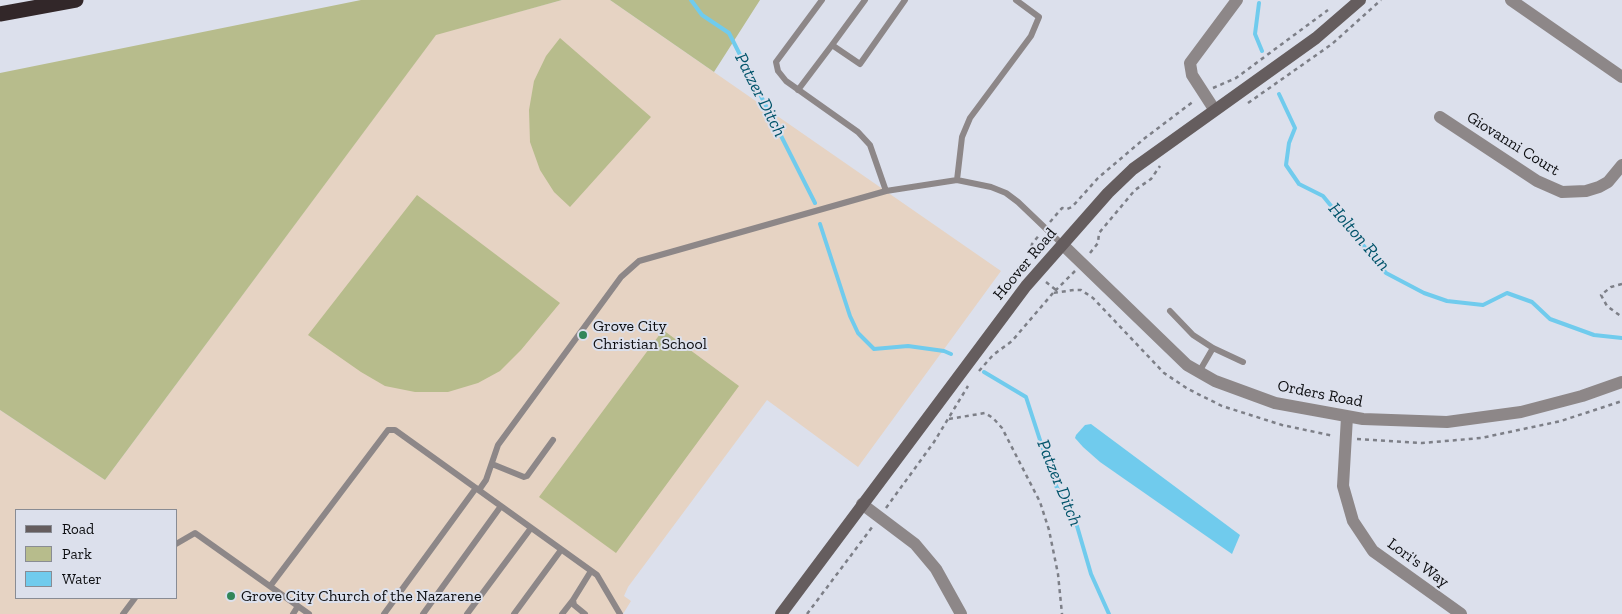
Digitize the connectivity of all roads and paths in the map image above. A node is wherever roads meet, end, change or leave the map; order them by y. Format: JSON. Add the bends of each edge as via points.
{"nodes":[{"id":1,"x":76,"y":0,"type":"edge"},
{"id":2,"x":822,"y":0,"type":"edge"},
{"id":3,"x":865,"y":0,"type":"edge"},
{"id":4,"x":905,"y":0,"type":"edge"},
{"id":5,"x":1016,"y":0,"type":"edge"},
{"id":6,"x":1237,"y":0,"type":"edge"},
{"id":7,"x":1360,"y":0,"type":"edge"},
{"id":8,"x":1381,"y":0,"type":"edge"},
{"id":9,"x":1511,"y":0,"type":"edge"},
{"id":10,"x":0,"y":14,"type":"edge"},
{"id":11,"x":832,"y":44,"type":"junction"},
{"id":12,"x":1622,"y":77,"type":"edge"},
{"id":13,"x":798,"y":90,"type":"junction"},
{"id":14,"x":1248,"y":104,"type":"dead end"},
{"id":15,"x":1214,"y":110,"type":"junction"},
{"id":16,"x":1440,"y":116,"type":"dead end"},
{"id":17,"x":1167,"y":161,"type":"dead end"},
{"id":18,"x":1622,"y":165,"type":"edge"},
{"id":19,"x":957,"y":180,"type":"junction"},
{"id":20,"x":886,"y":191,"type":"junction"},
{"id":21,"x":1063,"y":245,"type":"junction"},
{"id":22,"x":1082,"y":264,"type":"junction"},
{"id":23,"x":1622,"y":284,"type":"edge"},
{"id":24,"x":1053,"y":293,"type":"junction"},
{"id":25,"x":1170,"y":312,"type":"dead end"},
{"id":26,"x":1622,"y":317,"type":"edge"},
{"id":27,"x":1213,"y":348,"type":"junction"},
{"id":28,"x":1243,"y":362,"type":"dead end"},
{"id":29,"x":1199,"y":372,"type":"junction"},
{"id":30,"x":978,"y":373,"type":"dead end"},
{"id":31,"x":972,"y":380,"type":"dead end"},
{"id":32,"x":1622,"y":382,"type":"edge"},
{"id":33,"x":1622,"y":401,"type":"edge"},
{"id":34,"x":1347,"y":417,"type":"junction"},
{"id":35,"x":949,"y":419,"type":"junction"},
{"id":36,"x":1345,"y":437,"type":"junction"},
{"id":37,"x":553,"y":440,"type":"dead end"},
{"id":38,"x":492,"y":464,"type":"junction"},
{"id":39,"x":478,"y":489,"type":"junction"},
{"id":40,"x":862,"y":504,"type":"junction"},
{"id":41,"x":501,"y":506,"type":"junction"},
{"id":42,"x":880,"y":517,"type":"junction"},
{"id":43,"x":531,"y":528,"type":"junction"},
{"id":44,"x":178,"y":543,"type":"edge"},
{"id":45,"x":561,"y":550,"type":"junction"},
{"id":46,"x":591,"y":571,"type":"junction"},
{"id":47,"x":271,"y":585,"type":"junction"},
{"id":48,"x":133,"y":599,"type":"edge"},
{"id":49,"x":573,"y":600,"type":"junction"},
{"id":50,"x":298,"y":606,"type":"junction"},
{"id":51,"x":123,"y":614,"type":"edge"},
{"id":52,"x":293,"y":614,"type":"edge"},
{"id":53,"x":309,"y":614,"type":"edge"},
{"id":54,"x":384,"y":614,"type":"edge"},
{"id":55,"x":422,"y":614,"type":"edge"},
{"id":56,"x":467,"y":614,"type":"edge"},
{"id":57,"x":514,"y":614,"type":"edge"},
{"id":58,"x":562,"y":614,"type":"edge"},
{"id":59,"x":585,"y":614,"type":"edge"},
{"id":60,"x":620,"y":614,"type":"edge"},
{"id":61,"x":781,"y":614,"type":"edge"},
{"id":62,"x":807,"y":614,"type":"edge"},
{"id":63,"x":960,"y":614,"type":"edge"},
{"id":64,"x":1062,"y":614,"type":"edge"},
{"id":65,"x":1461,"y":614,"type":"edge"}],
"edges":[{"from":1,"to":10,"type":"highway"},
{"from":2,"to":13,"type":"lane","via":[[776,62],[778,71]]},
{"from":3,"to":11,"type":"lane"},
{"from":4,"to":11,"type":"lane","via":[[860,64]]},
{"from":5,"to":19,"type":"lane","via":[[1039,17],[1031,36],[970,118],[962,137]]},
{"from":6,"to":15,"type":"street","via":[[1190,63],[1192,75]]},
{"from":7,"to":15,"type":"main road","name":"Hoover Road","via":[[1316,38]]},
{"from":8,"to":14,"type":"path","via":[[1332,44]]},
{"from":9,"to":12,"type":"street"},
{"from":11,"to":13,"type":"lane"},
{"from":13,"to":20,"type":"lane","via":[[858,132],[870,145]]},
{"from":15,"to":21,"type":"main road","name":"Hoover Road","via":[[1120,181]]},
{"from":16,"to":18,"type":"street","name":"Giovanni Court","via":[[1537,181],[1562,192],[1598,187],[1608,182]]},
{"from":17,"to":22,"type":"path","via":[[1151,179],[1135,190],[1100,233],[1098,244]]},
{"from":19,"to":20,"type":"lane"},
{"from":19,"to":21,"type":"lane","via":[[1006,193]]},
{"from":20,"to":38,"type":"lane","via":[[639,261],[621,277],[498,445]]},
{"from":21,"to":22,"type":"street","name":"Orders Road"},
{"from":21,"to":40,"type":"main road","name":"Hoover Road","via":[[1021,292]]},
{"from":22,"to":24,"type":"path"},
{"from":22,"to":29,"type":"street","name":"Orders Road","via":[[1173,353]]},
{"from":23,"to":26,"type":"path","via":[[1601,295],[1607,306]]},
{"from":24,"to":30,"type":"path"},
{"from":24,"to":36,"type":"path","via":[[1081,290],[1093,298],[1164,373],[1222,406],[1282,425]]},
{"from":25,"to":27,"type":"lane","via":[[1193,335]]},
{"from":27,"to":28,"type":"lane"},
{"from":27,"to":29,"type":"lane"},
{"from":29,"to":34,"type":"street","name":"Orders Road","via":[[1275,403]]},
{"from":31,"to":35,"type":"path"},
{"from":32,"to":34,"type":"street","name":"Orders Road","via":[[1512,414],[1447,422]]},
{"from":33,"to":36,"type":"path","via":[[1561,421],[1481,438],[1422,443]]},
{"from":34,"to":36,"type":"street","name":"Lori's Way"},
{"from":35,"to":42,"type":"path"},
{"from":35,"to":64,"type":"path","via":[[985,413],[1002,428],[1046,520],[1058,574]]},
{"from":36,"to":65,"type":"street","name":"Lori's Way","via":[[1344,494],[1352,521],[1361,535],[1373,551]]},
{"from":37,"to":38,"type":"lane","via":[[528,476]]},
{"from":38,"to":39,"type":"lane"},
{"from":39,"to":41,"type":"lane"},
{"from":39,"to":47,"type":"lane","via":[[395,430],[388,430]]},
{"from":39,"to":54,"type":"lane"},
{"from":40,"to":42,"type":"street"},
{"from":40,"to":61,"type":"main road","name":"Hoover Road"},
{"from":41,"to":43,"type":"lane"},
{"from":41,"to":55,"type":"lane"},
{"from":42,"to":62,"type":"path"},
{"from":42,"to":63,"type":"street","via":[[915,544],[936,569]]},
{"from":43,"to":45,"type":"lane"},
{"from":43,"to":56,"type":"lane"},
{"from":44,"to":47,"type":"lane","via":[[195,533]]},
{"from":45,"to":46,"type":"lane"},
{"from":45,"to":57,"type":"lane"},
{"from":46,"to":49,"type":"lane"},
{"from":46,"to":60,"type":"lane","via":[[597,575]]},
{"from":47,"to":50,"type":"lane"},
{"from":48,"to":51,"type":"lane"},
{"from":49,"to":58,"type":"lane"},
{"from":49,"to":59,"type":"lane"},
{"from":50,"to":52,"type":"lane"},
{"from":50,"to":53,"type":"lane"}]}
